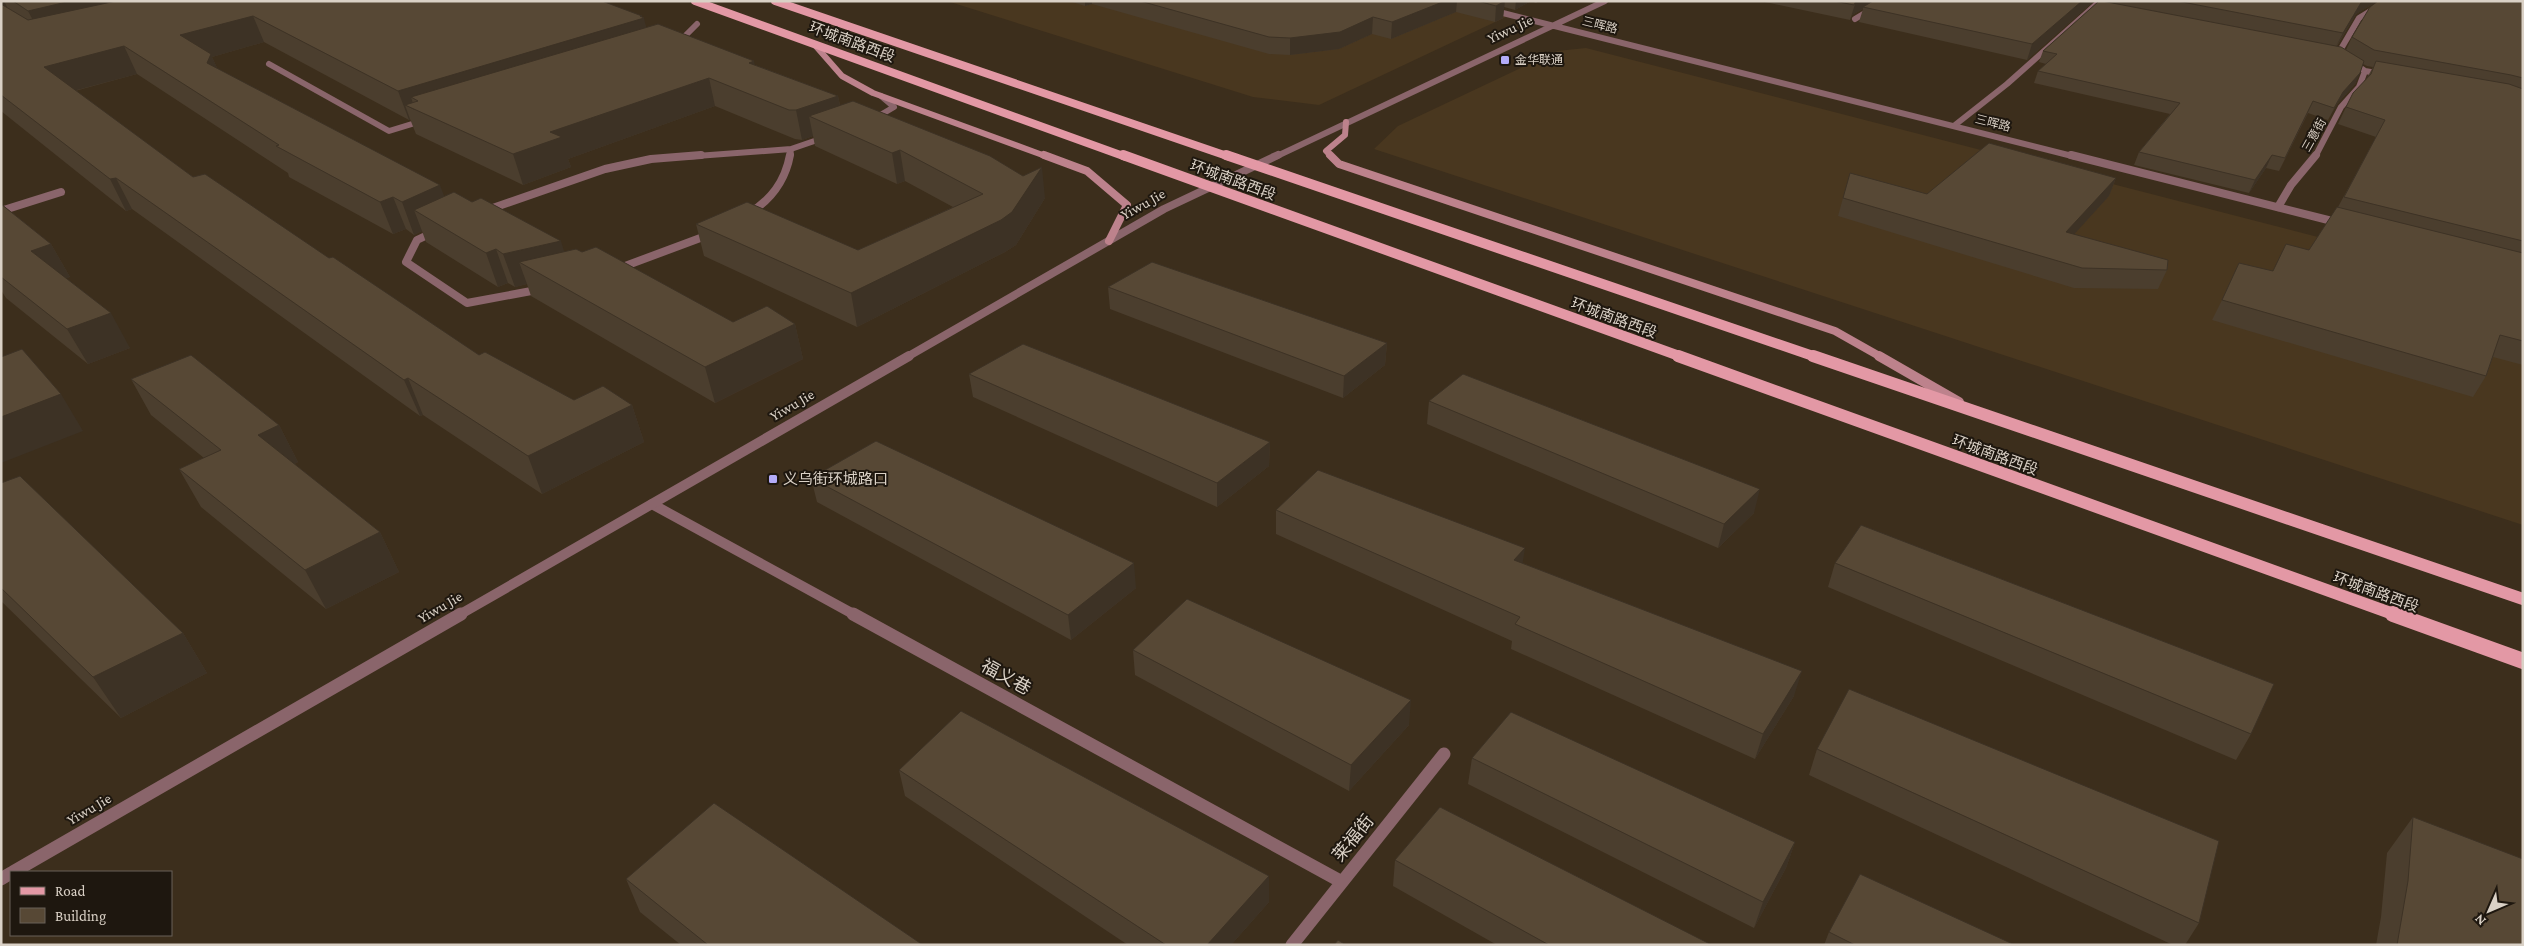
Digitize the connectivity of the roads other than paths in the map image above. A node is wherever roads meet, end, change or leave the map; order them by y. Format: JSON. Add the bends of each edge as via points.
{"nodes":[{"id":1,"x":695,"y":1,"type":"edge"},
{"id":2,"x":775,"y":1,"type":"edge"},
{"id":3,"x":1605,"y":1,"type":"edge"},
{"id":4,"x":1885,"y":1,"type":"edge"},
{"id":5,"x":2100,"y":1,"type":"edge"},
{"id":6,"x":2387,"y":1,"type":"edge"},
{"id":7,"x":2094,"y":6,"type":"junction"},
{"id":8,"x":1487,"y":8,"type":"dead end"},
{"id":9,"x":2104,"y":8,"type":"edge"},
{"id":10,"x":1855,"y":19,"type":"dead end"},
{"id":11,"x":697,"y":24,"type":"dead end"},
{"id":12,"x":1555,"y":26,"type":"junction"},
{"id":13,"x":672,"y":43,"type":"edge"},
{"id":14,"x":814,"y":44,"type":"junction"},
{"id":15,"x":2328,"y":52,"type":"edge"},
{"id":16,"x":2338,"y":54,"type":"junction"},
{"id":17,"x":270,"y":64,"type":"edge"},
{"id":18,"x":2365,"y":71,"type":"junction"},
{"id":19,"x":2394,"y":76,"type":"edge"},
{"id":20,"x":881,"y":96,"type":"junction"},
{"id":21,"x":436,"y":116,"type":"edge"},
{"id":22,"x":1346,"y":122,"type":"junction"},
{"id":23,"x":860,"y":124,"type":"edge"},
{"id":24,"x":1955,"y":125,"type":"junction"},
{"id":25,"x":834,"y":134,"type":"edge"},
{"id":26,"x":791,"y":149,"type":"junction"},
{"id":27,"x":1255,"y":166,"type":"junction"},
{"id":28,"x":1210,"y":188,"type":"junction"},
{"id":29,"x":61,"y":192,"type":"dead end"},
{"id":30,"x":2278,"y":207,"type":"junction"},
{"id":31,"x":1,"y":211,"type":"edge"},
{"id":32,"x":478,"y":212,"type":"edge"},
{"id":33,"x":743,"y":218,"type":"edge"},
{"id":34,"x":2344,"y":224,"type":"edge"},
{"id":35,"x":443,"y":227,"type":"edge"},
{"id":36,"x":722,"y":230,"type":"edge"},
{"id":37,"x":1109,"y":241,"type":"junction"},
{"id":38,"x":607,"y":271,"type":"edge"},
{"id":39,"x":551,"y":287,"type":"edge"},
{"id":40,"x":1977,"y":413,"type":"junction"},
{"id":41,"x":652,"y":504,"type":"junction"},
{"id":42,"x":2523,"y":599,"type":"edge"},
{"id":43,"x":2523,"y":661,"type":"edge"},
{"id":44,"x":1444,"y":754,"type":"dead end"},
{"id":45,"x":15,"y":871,"type":"edge"},
{"id":46,"x":1342,"y":882,"type":"junction"},
{"id":47,"x":1292,"y":945,"type":"edge"}],
"edges":[{"from":1,"to":14,"type":"main road","name":"环城南路西段"},
{"from":2,"to":27,"type":"main road","name":"环城南路西段"},
{"from":3,"to":12,"type":"street","name":"Yiwu Jie"},
{"from":4,"to":10,"type":"street"},
{"from":5,"to":7,"type":"street"},
{"from":6,"to":16,"type":"street","via":[[2359,18]]},
{"from":7,"to":9,"type":"street"},
{"from":7,"to":24,"type":"street","via":[[2007,84]]},
{"from":8,"to":12,"type":"street","name":"三晖路"},
{"from":11,"to":13,"type":"street","via":[[681,40]]},
{"from":12,"to":22,"type":"street","name":"Yiwu Jie"},
{"from":12,"to":24,"type":"street","name":"三晖路"},
{"from":14,"to":20,"type":"main road","via":[[842,76]]},
{"from":14,"to":28,"type":"main road","name":"环城南路西段"},
{"from":15,"to":16,"type":"street"},
{"from":16,"to":18,"type":"street"},
{"from":17,"to":21,"type":"street","via":[[389,131]]},
{"from":18,"to":19,"type":"street"},
{"from":18,"to":30,"type":"street","name":"三意街","via":[[2359,87],[2341,107],[2314,159],[2291,185]]},
{"from":20,"to":23,"type":"street","via":[[894,107]]},
{"from":20,"to":37,"type":"main road","via":[[1087,171],[1127,205]]},
{"from":22,"to":27,"type":"street","name":"Yiwu Jie"},
{"from":22,"to":40,"type":"main road","via":[[1344,135],[1326,151],[1339,164],[1835,331]]},
{"from":24,"to":30,"type":"street","name":"三晖路"},
{"from":25,"to":26,"type":"street"},
{"from":26,"to":32,"type":"street","via":[[651,159],[597,171]]},
{"from":26,"to":33,"type":"street","via":[[789,169],[780,187],[757,210]]},
{"from":27,"to":28,"type":"street","name":"Yiwu Jie"},
{"from":27,"to":40,"type":"main road","name":"环城南路西段"},
{"from":28,"to":37,"type":"street","name":"Yiwu Jie"},
{"from":28,"to":43,"type":"main road","name":"环城南路西段"},
{"from":29,"to":31,"type":"street"},
{"from":30,"to":34,"type":"street","name":"三晖路"},
{"from":35,"to":39,"type":"street","via":[[417,240],[406,262],[467,303]]},
{"from":36,"to":38,"type":"street"},
{"from":37,"to":41,"type":"street","name":"Yiwu Jie"},
{"from":40,"to":42,"type":"main road","name":"环城南路西段"},
{"from":41,"to":45,"type":"street","name":"Yiwu Jie"},
{"from":41,"to":46,"type":"street","name":"福义巷"},
{"from":44,"to":46,"type":"street","name":"莱福街"},
{"from":46,"to":47,"type":"street","name":"莱福街"}]}
